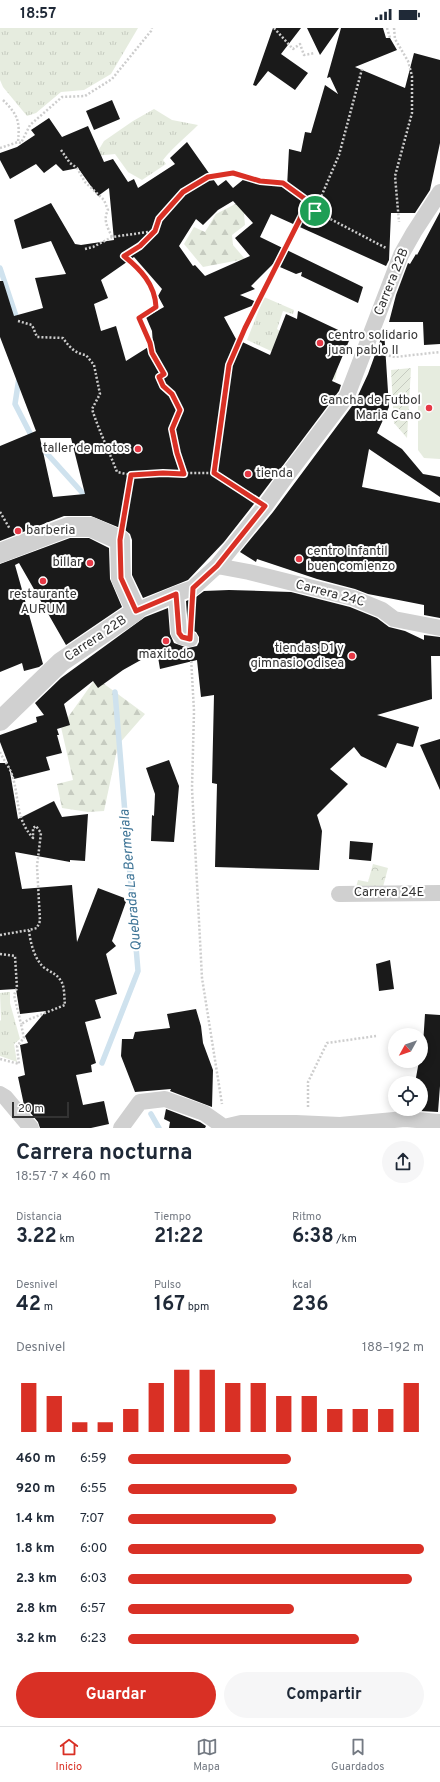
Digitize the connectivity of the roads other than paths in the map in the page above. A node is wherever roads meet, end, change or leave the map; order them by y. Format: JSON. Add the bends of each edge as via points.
{"nodes":[{"id":1,"x":440,"y":192,"type":"edge"},
{"id":2,"x":0,"y":553,"type":"edge"},
{"id":3,"x":217,"y":566,"type":"junction"},
{"id":4,"x":176,"y":594,"type":"junction"},
{"id":5,"x":136,"y":611,"type":"junction"},
{"id":6,"x":440,"y":628,"type":"edge"},
{"id":7,"x":190,"y":639,"type":"road end"},
{"id":8,"x":0,"y":721,"type":"edge"},
{"id":9,"x":440,"y":893,"type":"edge"},
{"id":10,"x":339,"y":894,"type":"dead end"},
{"id":11,"x":0,"y":1094,"type":"edge"},
{"id":12,"x":440,"y":1122,"type":"edge"},
{"id":13,"x":31,"y":1128,"type":"edge"},
{"id":14,"x":121,"y":1128,"type":"edge"}],
"edges":[{"from":1,"to":3,"type":"street","name":"Carrera 22B","via":[[401,255],[347,396]]},
{"from":2,"to":5,"type":"street","via":[[68,527],[90,527],[120,540],[121,578]]},
{"from":3,"to":4,"type":"street","name":"Carrera 22B","via":[[193,588]]},
{"from":3,"to":6,"type":"street","name":"Carrera 24C","via":[[354,598],[382,610],[394,619]]},
{"from":4,"to":5,"type":"street","name":"Carrera 22B"},
{"from":4,"to":7,"type":"street","via":[[179,633],[182,637]]},
{"from":5,"to":8,"type":"street","name":"Carrera 22B","via":[[62,662]]},
{"from":9,"to":10,"type":"street","name":"Carrera 24E"},
{"from":11,"to":13,"type":"street"},
{"from":12,"to":14,"type":"street","via":[[405,1119],[340,1125],[241,1124],[224,1127],[204,1113],[166,1099],[140,1102]]}]}
